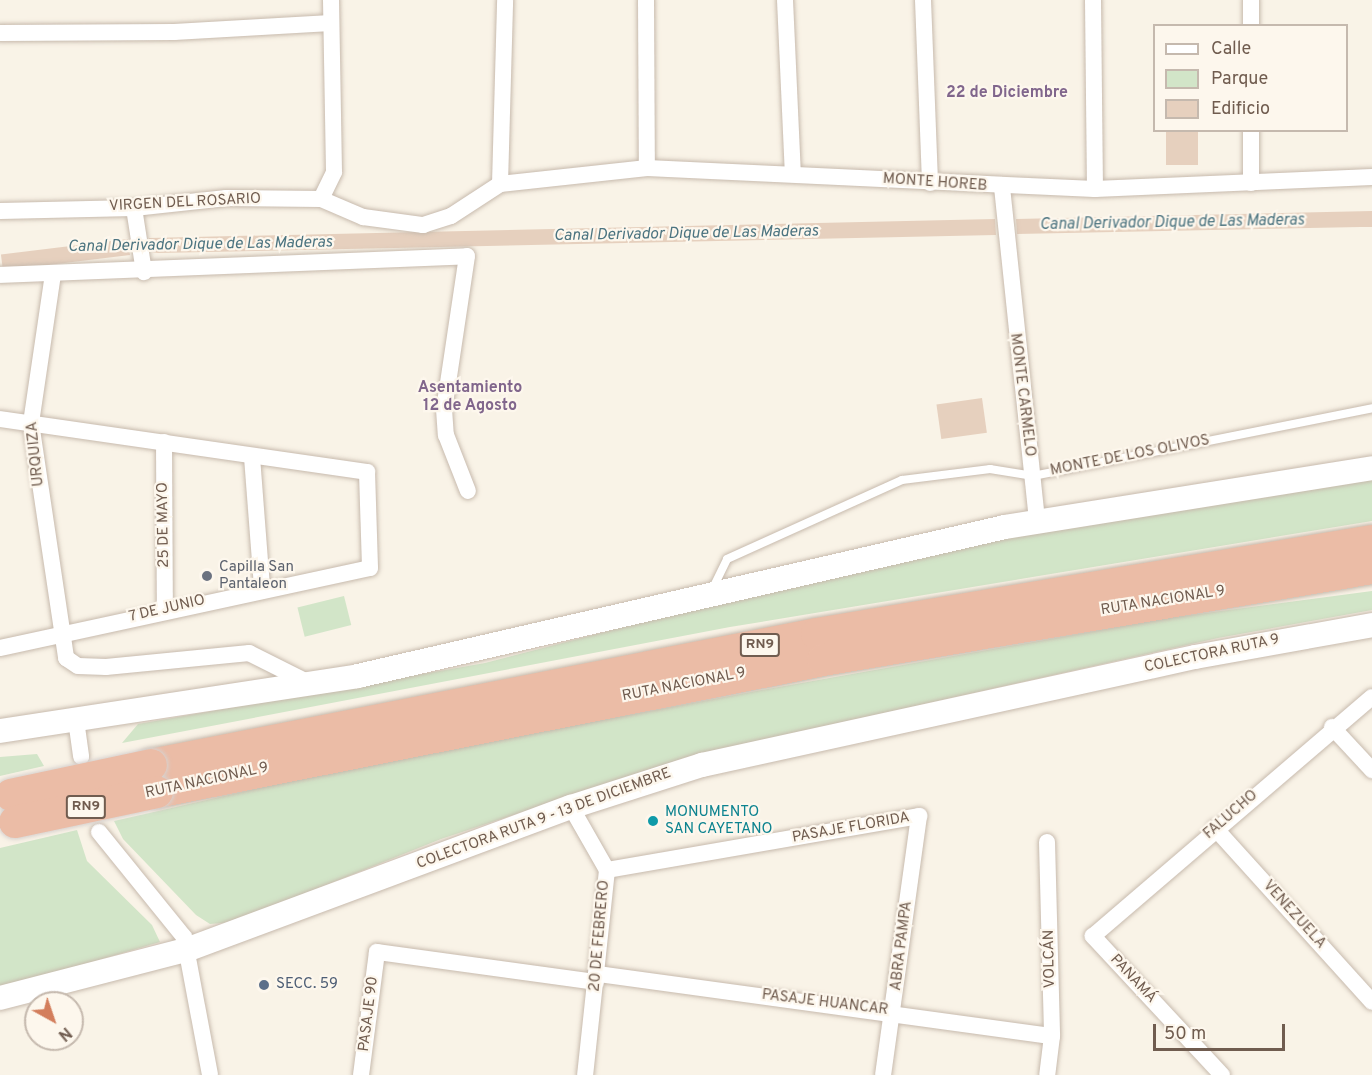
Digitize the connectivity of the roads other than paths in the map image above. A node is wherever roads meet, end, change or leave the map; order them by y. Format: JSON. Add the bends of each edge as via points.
{"nodes":[{"id":1,"x":331,"y":0,"type":"edge"},
{"id":2,"x":505,"y":0,"type":"edge"},
{"id":3,"x":646,"y":0,"type":"edge"},
{"id":4,"x":785,"y":0,"type":"edge"},
{"id":5,"x":923,"y":0,"type":"edge"},
{"id":6,"x":1093,"y":0,"type":"edge"},
{"id":7,"x":1251,"y":0,"type":"edge"},
{"id":8,"x":331,"y":23,"type":"junction"},
{"id":9,"x":1251,"y":24,"type":"edge"},
{"id":10,"x":0,"y":33,"type":"edge"},
{"id":11,"x":1251,"y":132,"type":"edge"},
{"id":12,"x":647,"y":168,"type":"junction"},
{"id":13,"x":793,"y":172,"type":"junction"},
{"id":14,"x":1372,"y":177,"type":"edge"},
{"id":15,"x":930,"y":183,"type":"junction"},
{"id":16,"x":1251,"y":183,"type":"junction"},
{"id":17,"x":500,"y":184,"type":"junction"},
{"id":18,"x":1002,"y":187,"type":"junction"},
{"id":19,"x":1095,"y":189,"type":"junction"},
{"id":20,"x":321,"y":199,"type":"junction"},
{"id":21,"x":134,"y":208,"type":"junction"},
{"id":22,"x":0,"y":211,"type":"edge"},
{"id":23,"x":144,"y":272,"type":"junction"},
{"id":24,"x":53,"y":274,"type":"junction"},
{"id":25,"x":0,"y":275,"type":"edge"},
{"id":26,"x":1372,"y":408,"type":"edge"},
{"id":27,"x":0,"y":419,"type":"edge"},
{"id":28,"x":31,"y":423,"type":"junction"},
{"id":29,"x":164,"y":442,"type":"junction"},
{"id":30,"x":252,"y":457,"type":"junction"},
{"id":31,"x":1372,"y":468,"type":"edge"},
{"id":32,"x":1033,"y":476,"type":"junction"},
{"id":33,"x":468,"y":491,"type":"dead end"},
{"id":34,"x":1037,"y":521,"type":"junction"},
{"id":35,"x":1372,"y":541,"type":"edge"},
{"id":36,"x":1372,"y":568,"type":"edge"},
{"id":37,"x":262,"y":588,"type":"junction"},
{"id":38,"x":711,"y":593,"type":"junction"},
{"id":39,"x":165,"y":609,"type":"junction"},
{"id":40,"x":1372,"y":625,"type":"edge"},
{"id":41,"x":59,"y":635,"type":"junction"},
{"id":42,"x":0,"y":648,"type":"edge"},
{"id":43,"x":309,"y":683,"type":"junction"},
{"id":44,"x":1053,"y":689,"type":"joint"},
{"id":45,"x":1372,"y":697,"type":"edge"},
{"id":46,"x":76,"y":720,"type":"junction"},
{"id":47,"x":1332,"y":727,"type":"junction"},
{"id":48,"x":0,"y":731,"type":"edge"},
{"id":49,"x":81,"y":757,"type":"dead end"},
{"id":50,"x":1372,"y":770,"type":"edge"},
{"id":51,"x":154,"y":778,"type":"junction"},
{"id":52,"x":571,"y":807,"type":"junction"},
{"id":53,"x":7,"y":810,"type":"edge"},
{"id":54,"x":919,"y":816,"type":"joint"},
{"id":55,"x":1215,"y":828,"type":"junction"},
{"id":56,"x":99,"y":831,"type":"dead end"},
{"id":57,"x":1047,"y":842,"type":"dead end"},
{"id":58,"x":606,"y":870,"type":"junction"},
{"id":59,"x":1092,"y":936,"type":"joint"},
{"id":60,"x":186,"y":950,"type":"junction"},
{"id":61,"x":377,"y":952,"type":"joint"},
{"id":62,"x":597,"y":978,"type":"junction"},
{"id":63,"x":0,"y":998,"type":"edge"},
{"id":64,"x":1372,"y":1002,"type":"edge"},
{"id":65,"x":894,"y":1012,"type":"junction"},
{"id":66,"x":1052,"y":1036,"type":"junction"},
{"id":67,"x":210,"y":1075,"type":"edge"},
{"id":68,"x":361,"y":1075,"type":"edge"},
{"id":69,"x":585,"y":1075,"type":"edge"},
{"id":70,"x":883,"y":1075,"type":"edge"},
{"id":71,"x":1047,"y":1075,"type":"edge"},
{"id":72,"x":1222,"y":1075,"type":"edge"}],
"edges":[{"from":1,"to":8,"type":"street"},
{"from":2,"to":17,"type":"street"},
{"from":3,"to":12,"type":"street"},
{"from":4,"to":13,"type":"street"},
{"from":5,"to":15,"type":"street"},
{"from":6,"to":19,"type":"street"},
{"from":7,"to":9,"type":"street"},
{"from":8,"to":10,"type":"street","via":[[174,32]]},
{"from":8,"to":20,"type":"street","via":[[334,171]]},
{"from":11,"to":16,"type":"street"},
{"from":12,"to":13,"type":"street","name":"MONTE HOREB"},
{"from":12,"to":17,"type":"street","name":"MONTE HOREB"},
{"from":13,"to":15,"type":"street","name":"MONTE HOREB"},
{"from":14,"to":16,"type":"street","name":"MONTE HOREB"},
{"from":15,"to":18,"type":"street","name":"MONTE HOREB"},
{"from":16,"to":19,"type":"street","name":"MONTE HOREB"},
{"from":17,"to":20,"type":"street","name":"VIRGEN DEL ROSARIO","via":[[450,216],[423,225],[363,217]]},
{"from":18,"to":19,"type":"street","name":"MONTE HOREB"},
{"from":18,"to":32,"type":"street","name":"MONTE CARMELO"},
{"from":20,"to":21,"type":"street","name":"VIRGEN DEL ROSARIO","via":[[226,198]]},
{"from":21,"to":22,"type":"street","name":"VIRGEN DEL ROSARIO"},
{"from":21,"to":23,"type":"street"},
{"from":23,"to":24,"type":"street"},
{"from":23,"to":33,"type":"street","via":[[467,256],[444,409],[446,435]]},
{"from":24,"to":25,"type":"street"},
{"from":24,"to":28,"type":"street","name":"URQUIZA"},
{"from":26,"to":32,"type":"lane","name":"MONTE DE LOS OLIVOS"},
{"from":27,"to":28,"type":"street"},
{"from":28,"to":29,"type":"street"},
{"from":28,"to":41,"type":"street","name":"URQUIZA"},
{"from":29,"to":30,"type":"street"},
{"from":29,"to":39,"type":"street","name":"25 DE MAYO"},
{"from":30,"to":37,"type":"street"},
{"from":30,"to":37,"type":"street","name":"7 DE JUNIO","via":[[367,472],[370,568]]},
{"from":31,"to":34,"type":"street"},
{"from":32,"to":34,"type":"street","name":"MONTE CARMELO"},
{"from":32,"to":38,"type":"lane","name":"MONTE DE LOS OLIVOS","via":[[990,469],[902,480],[727,559]]},
{"from":34,"to":38,"type":"street"},
{"from":35,"to":51,"type":"highway","name":"RUTA NACIONAL 9","number":"RN9","via":[[817,634]]},
{"from":36,"to":51,"type":"highway","name":"RUTA NACIONAL 9","number":"RN9"},
{"from":37,"to":39,"type":"street","name":"7 DE JUNIO"},
{"from":38,"to":43,"type":"street","via":[[465,653]]},
{"from":39,"to":41,"type":"street","name":"7 DE JUNIO"},
{"from":40,"to":44,"type":"street","name":"COLECTORA RUTA 9"},
{"from":41,"to":42,"type":"street","name":"7 DE JUNIO"},
{"from":41,"to":43,"type":"street","name":"URQUIZA","via":[[66,658],[78,666],[249,653]]},
{"from":43,"to":46,"type":"street"},
{"from":44,"to":52,"type":"street","name":"COLECTORA RUTA 9 - 13 DE DICIEMBRE","via":[[702,765]]},
{"from":45,"to":47,"type":"street","name":"FALUCHO"},
{"from":46,"to":48,"type":"street"},
{"from":46,"to":49,"type":"street"},
{"from":47,"to":50,"type":"street"},
{"from":47,"to":55,"type":"street","name":"FALUCHO"},
{"from":51,"to":53,"type":"highway","name":"RUTA NACIONAL 9","number":"RN9","bridge":true},
{"from":52,"to":58,"type":"street","name":"20 DE FEBRERO"},
{"from":52,"to":60,"type":"street","name":"COLECTORA RUTA 9 - 13 DE DICIEMBRE"},
{"from":54,"to":58,"type":"street","name":"PASAJE FLORIDA"},
{"from":54,"to":65,"type":"street","name":"ABRA PAMPA"},
{"from":55,"to":59,"type":"street","name":"FALUCHO"},
{"from":55,"to":64,"type":"street","name":"VENEZUELA"},
{"from":56,"to":60,"type":"street","via":[[118,862],[176,922]]},
{"from":57,"to":66,"type":"street","name":"VOLCÁN"},
{"from":58,"to":62,"type":"street","name":"20 DE FEBRERO"},
{"from":59,"to":72,"type":"street","name":"PANAMÁ"},
{"from":60,"to":63,"type":"street"},
{"from":60,"to":67,"type":"street"},
{"from":61,"to":62,"type":"street","name":"PASAJE HUANCAR"},
{"from":61,"to":68,"type":"street","name":"PASAJE 90"},
{"from":62,"to":65,"type":"street","name":"PASAJE HUANCAR"},
{"from":62,"to":69,"type":"street","name":"20 DE FEBRERO"},
{"from":65,"to":66,"type":"street","name":"PASAJE HUANCAR"},
{"from":65,"to":70,"type":"street","name":"ABRA PAMPA"},
{"from":66,"to":71,"type":"street","name":"VOLCÁN"}]}
